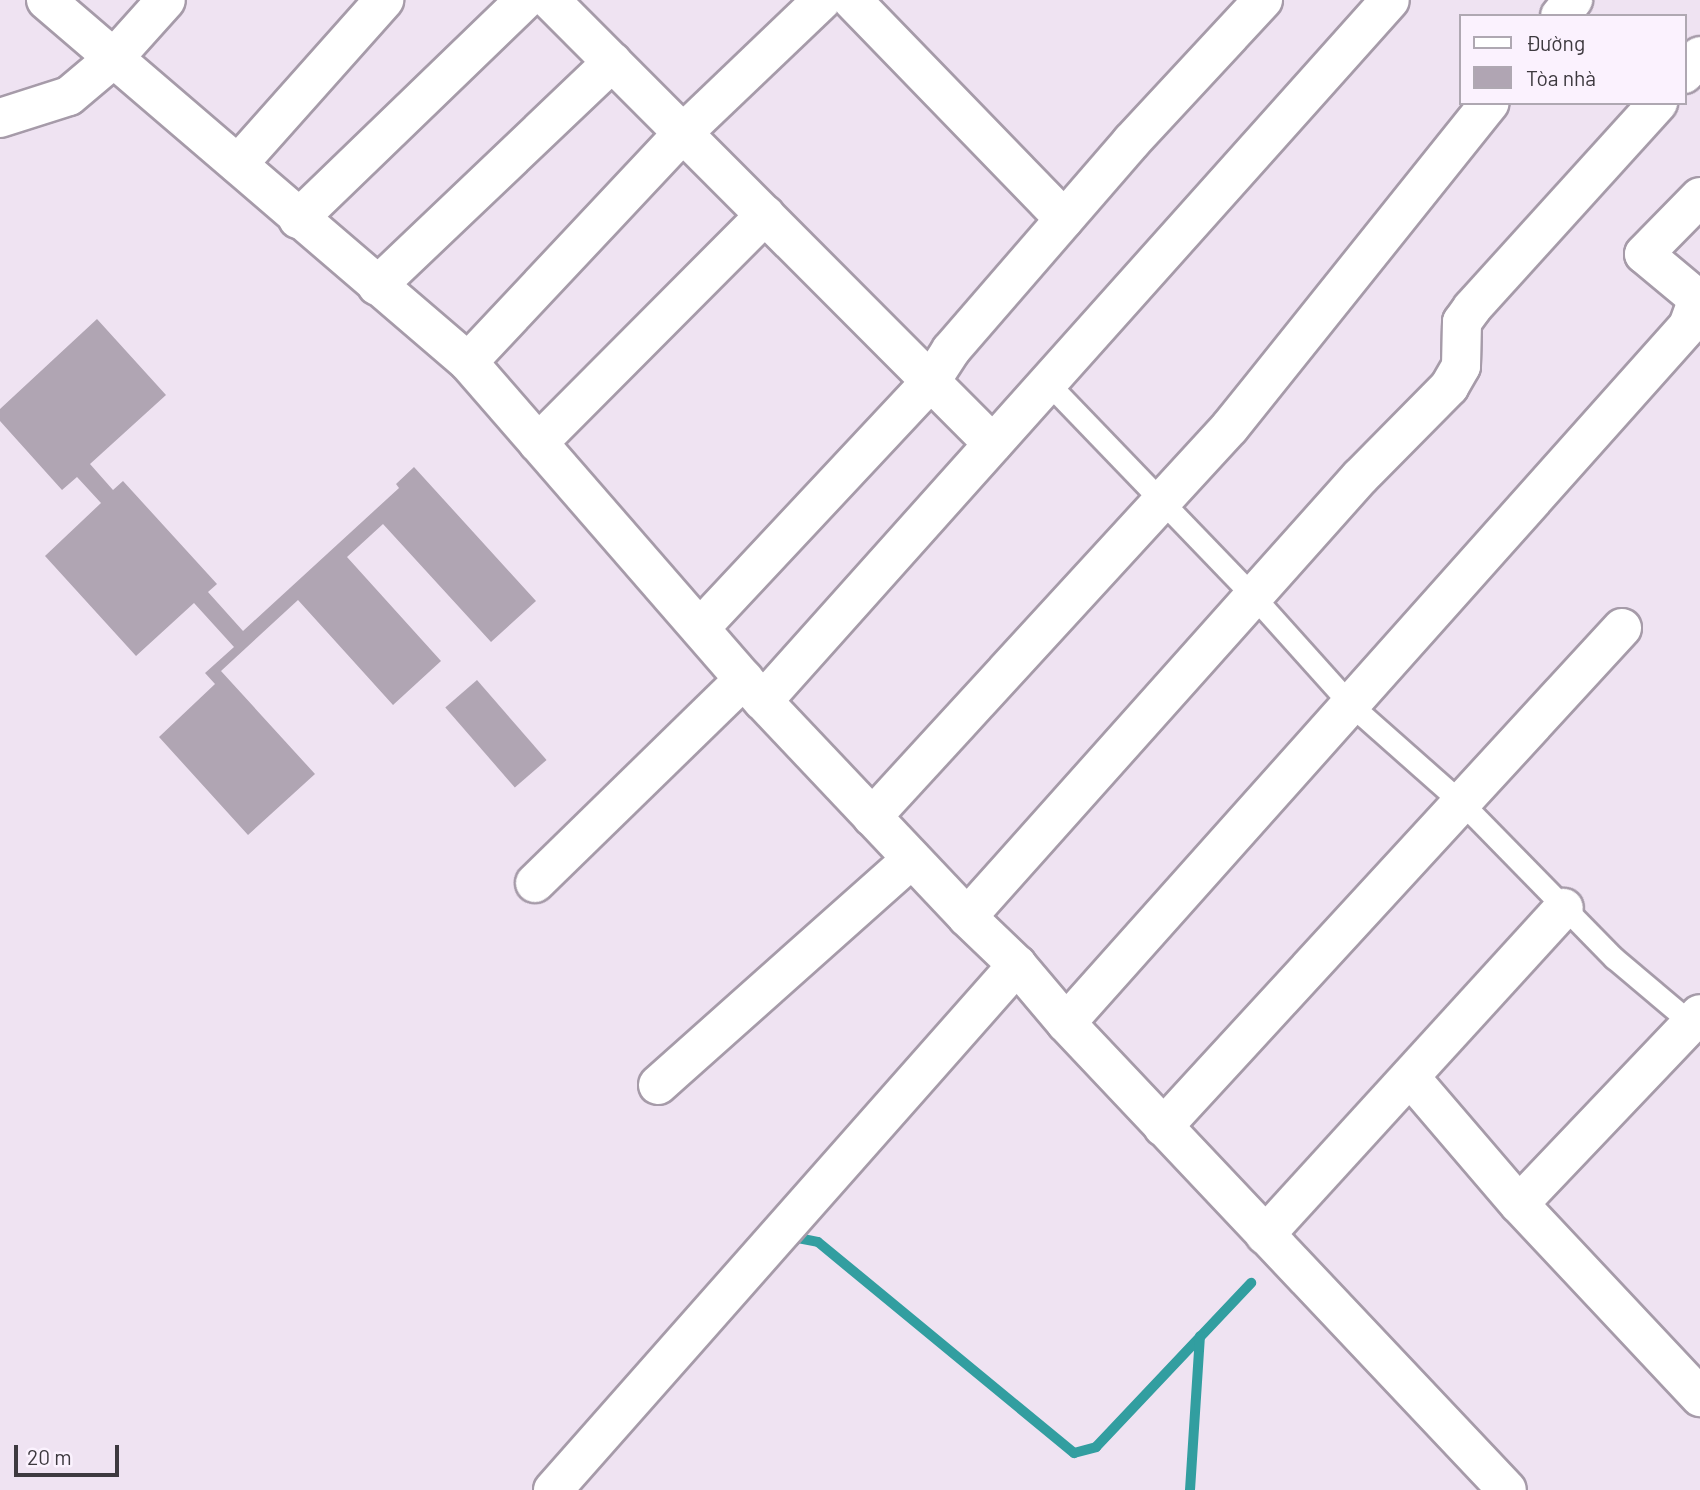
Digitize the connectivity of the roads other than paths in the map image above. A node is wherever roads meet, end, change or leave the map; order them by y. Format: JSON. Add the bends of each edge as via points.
{"nodes":[{"id":1,"x":46,"y":0,"type":"edge"},
{"id":2,"x":166,"y":0,"type":"edge"},
{"id":3,"x":384,"y":0,"type":"edge"},
{"id":4,"x":525,"y":0,"type":"edge"},
{"id":5,"x":550,"y":0,"type":"edge"},
{"id":6,"x":822,"y":0,"type":"edge"},
{"id":7,"x":852,"y":0,"type":"edge"},
{"id":8,"x":1263,"y":0,"type":"edge"},
{"id":9,"x":1390,"y":0,"type":"edge"},
{"id":10,"x":1573,"y":0,"type":"edge"},
{"id":11,"x":1562,"y":14,"type":"edge"},
{"id":12,"x":1700,"y":56,"type":"edge"},
{"id":13,"x":113,"y":59,"type":"junction"},
{"id":14,"x":612,"y":62,"type":"junction"},
{"id":15,"x":1686,"y":72,"type":"edge"},
{"id":16,"x":1488,"y":105,"type":"edge"},
{"id":17,"x":1656,"y":105,"type":"edge"},
{"id":18,"x":0,"y":118,"type":"edge"},
{"id":19,"x":684,"y":133,"type":"junction"},
{"id":20,"x":238,"y":164,"type":"junction"},
{"id":21,"x":1700,"y":197,"type":"edge"},
{"id":22,"x":765,"y":215,"type":"junction"},
{"id":23,"x":298,"y":219,"type":"junction"},
{"id":24,"x":1064,"y":219,"type":"junction"},
{"id":25,"x":377,"y":286,"type":"junction"},
{"id":26,"x":468,"y":362,"type":"junction"},
{"id":27,"x":931,"y":381,"type":"junction"},
{"id":28,"x":1048,"y":383,"type":"junction"},
{"id":29,"x":538,"y":443,"type":"junction"},
{"id":30,"x":993,"y":444,"type":"junction"},
{"id":31,"x":1161,"y":501,"type":"junction"},
{"id":32,"x":1255,"y":598,"type":"junction"},
{"id":33,"x":700,"y":628,"type":"junction"},
{"id":34,"x":1622,"y":628,"type":"dead end"},
{"id":35,"x":754,"y":690,"type":"junction"},
{"id":36,"x":1350,"y":704,"type":"junction"},
{"id":37,"x":1463,"y":804,"type":"junction"},
{"id":38,"x":872,"y":817,"type":"junction"},
{"id":39,"x":912,"y":859,"type":"junction"},
{"id":40,"x":535,"y":883,"type":"dead end"},
{"id":41,"x":1564,"y":908,"type":"junction"},
{"id":42,"x":967,"y":917,"type":"junction"},
{"id":43,"x":1017,"y":965,"type":"junction"},
{"id":44,"x":1066,"y":1023,"type":"junction"},
{"id":45,"x":1697,"y":1023,"type":"edge"},
{"id":46,"x":1410,"y":1077,"type":"junction"},
{"id":47,"x":658,"y":1085,"type":"dead end"},
{"id":48,"x":1163,"y":1127,"type":"junction"},
{"id":49,"x":1519,"y":1204,"type":"junction"},
{"id":50,"x":1265,"y":1235,"type":"junction"},
{"id":51,"x":1700,"y":1397,"type":"edge"},
{"id":52,"x":552,"y":1490,"type":"edge"},
{"id":53,"x":1507,"y":1490,"type":"edge"}],
"edges":[{"from":1,"to":13,"type":"street"},
{"from":2,"to":13,"type":"street"},
{"from":3,"to":20,"type":"street"},
{"from":4,"to":23,"type":"street"},
{"from":5,"to":14,"type":"street"},
{"from":6,"to":19,"type":"street"},
{"from":7,"to":24,"type":"street"},
{"from":8,"to":24,"type":"street"},
{"from":9,"to":28,"type":"street"},
{"from":10,"to":11,"type":"street"},
{"from":12,"to":15,"type":"street"},
{"from":13,"to":18,"type":"street","via":[[69,96]]},
{"from":13,"to":20,"type":"street"},
{"from":14,"to":19,"type":"street"},
{"from":14,"to":25,"type":"street"},
{"from":16,"to":31,"type":"street","via":[[1230,427]]},
{"from":17,"to":32,"type":"street","via":[[1472,308],[1462,322],[1461,366],[1449,387],[1360,477]]},
{"from":19,"to":22,"type":"street"},
{"from":19,"to":26,"type":"street"},
{"from":20,"to":23,"type":"street"},
{"from":21,"to":36,"type":"street","via":[[1644,254],[1698,299],[1688,326]]},
{"from":22,"to":27,"type":"street"},
{"from":22,"to":29,"type":"street"},
{"from":23,"to":25,"type":"street"},
{"from":24,"to":27,"type":"street","via":[[951,350]]},
{"from":25,"to":26,"type":"street"},
{"from":26,"to":29,"type":"street"},
{"from":27,"to":30,"type":"street"},
{"from":27,"to":33,"type":"street"},
{"from":28,"to":30,"type":"street"},
{"from":28,"to":31,"type":"lane"},
{"from":29,"to":33,"type":"street"},
{"from":30,"to":35,"type":"street"},
{"from":31,"to":32,"type":"lane"},
{"from":31,"to":38,"type":"street"},
{"from":32,"to":36,"type":"lane"},
{"from":32,"to":42,"type":"street"},
{"from":33,"to":35,"type":"street"},
{"from":34,"to":37,"type":"street"},
{"from":35,"to":38,"type":"street"},
{"from":35,"to":40,"type":"street"},
{"from":36,"to":37,"type":"lane"},
{"from":36,"to":44,"type":"street"},
{"from":37,"to":41,"type":"lane"},
{"from":37,"to":48,"type":"street"},
{"from":38,"to":39,"type":"street"},
{"from":39,"to":42,"type":"street"},
{"from":39,"to":47,"type":"street"},
{"from":41,"to":45,"type":"lane","via":[[1614,958]]},
{"from":41,"to":46,"type":"street"},
{"from":42,"to":43,"type":"street"},
{"from":43,"to":44,"type":"street"},
{"from":43,"to":52,"type":"street"},
{"from":44,"to":48,"type":"street"},
{"from":45,"to":49,"type":"street"},
{"from":46,"to":49,"type":"street"},
{"from":46,"to":50,"type":"street"},
{"from":48,"to":50,"type":"street"},
{"from":49,"to":51,"type":"street"},
{"from":50,"to":53,"type":"street"}]}
